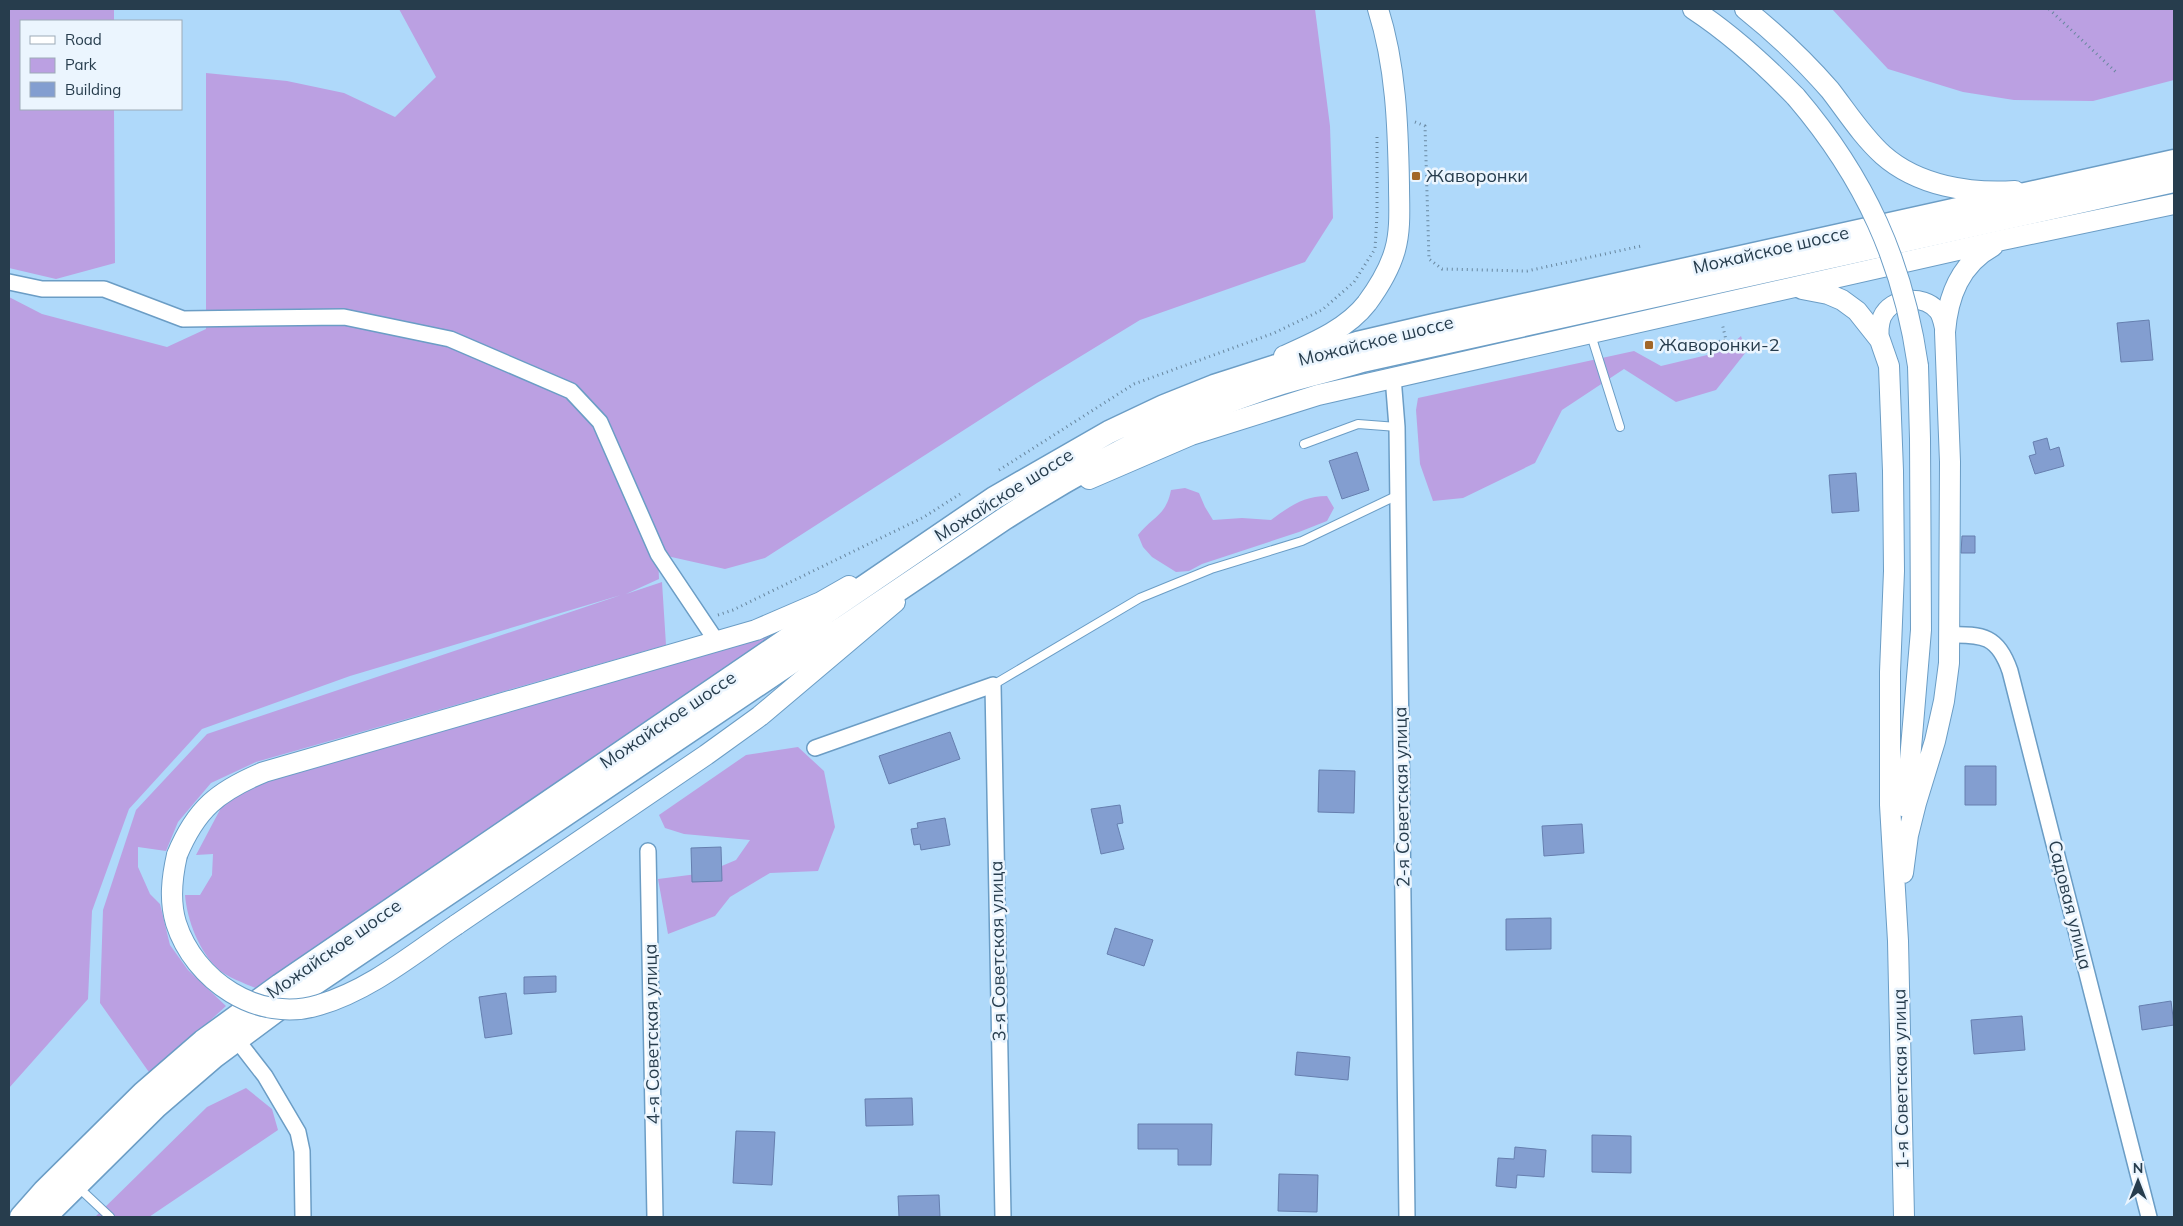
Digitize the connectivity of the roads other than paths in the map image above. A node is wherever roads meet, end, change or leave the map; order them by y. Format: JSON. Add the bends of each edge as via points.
{"nodes":[{"id":1,"x":1378,"y":9,"type":"edge"},
{"id":2,"x":1693,"y":9,"type":"edge"},
{"id":3,"x":1744,"y":9,"type":"edge"},
{"id":4,"x":2174,"y":161,"type":"edge"},
{"id":5,"x":2174,"y":181,"type":"edge"},
{"id":6,"x":2050,"y":188,"type":"junction"},
{"id":7,"x":2174,"y":204,"type":"edge"},
{"id":8,"x":2002,"y":240,"type":"junction"},
{"id":9,"x":9,"y":282,"type":"edge"},
{"id":10,"x":1790,"y":288,"type":"junction"},
{"id":11,"x":1945,"y":332,"type":"junction"},
{"id":12,"x":1590,"y":333,"type":"junction"},
{"id":13,"x":1880,"y":340,"type":"junction"},
{"id":14,"x":1392,"y":377,"type":"junction"},
{"id":15,"x":1214,"y":386,"type":"junction"},
{"id":16,"x":1397,"y":426,"type":"junction"},
{"id":17,"x":1620,"y":427,"type":"dead end"},
{"id":18,"x":1304,"y":444,"type":"dead end"},
{"id":19,"x":1398,"y":495,"type":"junction"},
{"id":20,"x":1004,"y":519,"type":"junction"},
{"id":21,"x":940,"y":534,"type":"junction"},
{"id":22,"x":950,"y":556,"type":"junction"},
{"id":23,"x":1949,"y":635,"type":"junction"},
{"id":24,"x":717,"y":642,"type":"junction"},
{"id":25,"x":993,"y":685,"type":"junction"},
{"id":26,"x":815,"y":748,"type":"dead end"},
{"id":27,"x":648,"y":852,"type":"dead end"},
{"id":28,"x":1901,"y":888,"type":"junction"},
{"id":29,"x":1898,"y":941,"type":"junction"},
{"id":30,"x":237,"y":1040,"type":"junction"},
{"id":31,"x":76,"y":1185,"type":"junction"},
{"id":32,"x":21,"y":1217,"type":"edge"},
{"id":33,"x":45,"y":1217,"type":"edge"},
{"id":34,"x":110,"y":1217,"type":"edge"},
{"id":35,"x":303,"y":1217,"type":"edge"},
{"id":36,"x":655,"y":1217,"type":"edge"},
{"id":37,"x":1003,"y":1217,"type":"edge"},
{"id":38,"x":1407,"y":1217,"type":"edge"},
{"id":39,"x":1904,"y":1217,"type":"edge"},
{"id":40,"x":2149,"y":1217,"type":"edge"}],
"edges":[{"from":1,"to":15,"type":"main road","via":[[1396,98],[1400,220],[1396,250],[1366,304],[1350,320],[1304,347]]},
{"from":2,"to":28,"type":"main road","bridge":true,"via":[[1764,64],[1796,97],[1840,154],[1872,210],[1906,302],[1918,366],[1921,630]]},
{"from":3,"to":6,"type":"main road","via":[[1774,32],[1806,64],[1882,155],[1899,167],[1921,179],[1945,186],[2009,191]]},
{"from":4,"to":6,"type":"main road","name":"Можайское шоссе"},
{"from":5,"to":20,"type":"main road","name":"Можайское шоссе","via":[[1372,359],[1282,383],[1127,446]]},
{"from":6,"to":15,"type":"main road","name":"Можайское шоссе","via":[[1357,343]]},
{"from":7,"to":8,"type":"main road"},
{"from":8,"to":10,"type":"main road"},
{"from":8,"to":11,"type":"main road","via":[[1983,251],[1956,282],[1948,305]]},
{"from":9,"to":24,"type":"street","via":[[42,290],[104,289],[183,319],[344,317],[450,339],[571,391],[600,422],[658,554]]},
{"from":10,"to":12,"type":"main road"},
{"from":10,"to":13,"type":"main road","via":[[1813,290],[1842,300],[1857,311]]},
{"from":11,"to":13,"type":"street","via":[[1937,310],[1925,302],[1906,300],[1889,308],[1882,316]]},
{"from":11,"to":23,"type":"main road","via":[[1950,443]]},
{"from":12,"to":14,"type":"main road"},
{"from":12,"to":17,"type":"lane"},
{"from":13,"to":29,"type":"main road","via":[[1889,366],[1892,461],[1894,571],[1890,805]]},
{"from":14,"to":16,"type":"street","name":"2-я Советская улица"},
{"from":14,"to":20,"type":"main road","via":[[1318,395],[1191,435]]},
{"from":15,"to":21,"type":"main road","name":"Можайское шоссе","via":[[1109,432],[1039,471]]},
{"from":16,"to":18,"type":"lane","via":[[1358,424]]},
{"from":16,"to":19,"type":"street","name":"2-я Советская улица"},
{"from":19,"to":25,"type":"lane","via":[[1302,541],[1211,569],[1140,598]]},
{"from":19,"to":38,"type":"street","name":"2-я Советская улица"},
{"from":20,"to":22,"type":"main road","name":"Можайское шоссе"},
{"from":21,"to":24,"type":"main road","via":[[821,602],[756,630]]},
{"from":21,"to":32,"type":"main road","name":"Можайское шоссе","via":[[280,984],[203,1041],[143,1093]]},
{"from":22,"to":24,"type":"main road","bridge":true,"via":[[760,716],[378,978],[346,996],[317,1006],[289,1009],[263,1005],[221,987],[186,947],[176,922],[172,899],[177,855],[197,815],[229,788],[264,772]]},
{"from":22,"to":30,"type":"main road","name":"Можайское шоссе","via":[[292,999]]},
{"from":23,"to":28,"type":"main road","via":[[1944,701],[1908,835]]},
{"from":23,"to":40,"type":"street","name":"Садовая улица","via":[[1984,637],[2004,654],[2010,671]]},
{"from":25,"to":26,"type":"street"},
{"from":25,"to":37,"type":"street","name":"3-я Советская улица"},
{"from":27,"to":36,"type":"street","name":"4-я Советская улица"},
{"from":28,"to":29,"type":"main road"},
{"from":29,"to":39,"type":"main road","name":"1-я Советская улица"},
{"from":30,"to":31,"type":"main road","name":"Можайское шоссе","via":[[156,1107]]},
{"from":30,"to":35,"type":"street","via":[[265,1076],[298,1132],[302,1151]]},
{"from":31,"to":33,"type":"main road","name":"Можайское шоссе"},
{"from":31,"to":34,"type":"lane"}]}
